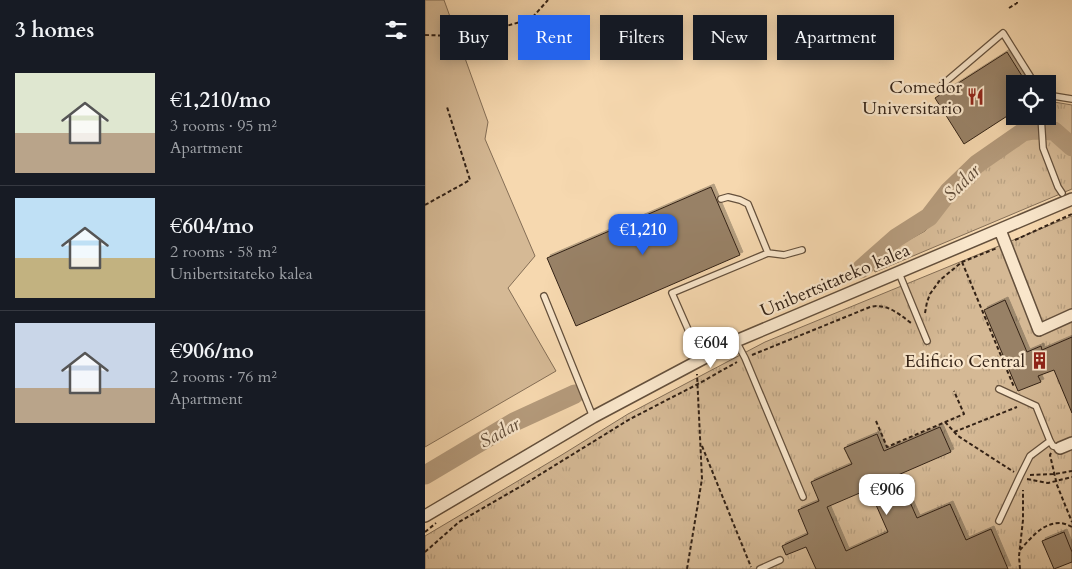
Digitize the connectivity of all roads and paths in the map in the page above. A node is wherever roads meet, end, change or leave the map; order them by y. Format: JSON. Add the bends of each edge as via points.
{"nodes":[{"id":1,"x":548,"y":0,"type":"edge"},
{"id":2,"x":1017,"y":0,"type":"edge"},
{"id":3,"x":1009,"y":8,"type":"dead end"},
{"id":4,"x":425,"y":35,"type":"edge"},
{"id":5,"x":1029,"y":75,"type":"edge"},
{"id":6,"x":942,"y":85,"type":"dead end"},
{"id":7,"x":1056,"y":96,"type":"edge"},
{"id":8,"x":1072,"y":99,"type":"edge"},
{"id":9,"x":447,"y":107,"type":"dead end"},
{"id":10,"x":1042,"y":125,"type":"edge"},
{"id":11,"x":721,"y":199,"type":"dead end"},
{"id":12,"x":1069,"y":200,"type":"edge"},
{"id":13,"x":425,"y":205,"type":"edge"},
{"id":14,"x":1072,"y":214,"type":"edge"},
{"id":15,"x":1000,"y":230,"type":"junction"},
{"id":16,"x":1005,"y":244,"type":"junction"},
{"id":17,"x":802,"y":250,"type":"dead end"},
{"id":18,"x":767,"y":253,"type":"junction"},
{"id":19,"x":962,"y":262,"type":"junction"},
{"id":20,"x":899,"y":273,"type":"junction"},
{"id":21,"x":544,"y":296,"type":"dead end"},
{"id":22,"x":925,"y":315,"type":"dead end"},
{"id":23,"x":1072,"y":315,"type":"edge"},
{"id":24,"x":924,"y":334,"type":"junction"},
{"id":25,"x":735,"y":341,"type":"junction"},
{"id":26,"x":927,"y":341,"type":"dead end"},
{"id":27,"x":745,"y":358,"type":"junction"},
{"id":28,"x":935,"y":358,"type":"dead end"},
{"id":29,"x":928,"y":361,"type":"dead end"},
{"id":30,"x":699,"y":364,"type":"junction"},
{"id":31,"x":698,"y":384,"type":"junction"},
{"id":32,"x":999,"y":389,"type":"dead end"},
{"id":33,"x":953,"y":391,"type":"dead end"},
{"id":34,"x":1018,"y":398,"type":"junction"},
{"id":35,"x":1027,"y":402,"type":"junction"},
{"id":36,"x":593,"y":417,"type":"junction"},
{"id":37,"x":876,"y":421,"type":"dead end"},
{"id":38,"x":945,"y":422,"type":"junction"},
{"id":39,"x":954,"y":432,"type":"junction"},
{"id":40,"x":700,"y":443,"type":"junction"},
{"id":41,"x":1072,"y":443,"type":"edge"},
{"id":42,"x":1055,"y":445,"type":"junction"},
{"id":43,"x":1072,"y":471,"type":"edge"},
{"id":44,"x":1055,"y":474,"type":"junction"},
{"id":45,"x":1020,"y":476,"type":"junction"},
{"id":46,"x":1072,"y":478,"type":"edge"},
{"id":47,"x":1056,"y":482,"type":"junction"},
{"id":48,"x":803,"y":497,"type":"dead end"},
{"id":49,"x":425,"y":516,"type":"edge"},
{"id":50,"x":999,"y":521,"type":"dead end"},
{"id":51,"x":1072,"y":522,"type":"edge"},
{"id":52,"x":1072,"y":527,"type":"edge"},
{"id":53,"x":1020,"y":551,"type":"junction"},
{"id":54,"x":425,"y":552,"type":"edge"},
{"id":55,"x":780,"y":560,"type":"dead end"},
{"id":56,"x":687,"y":569,"type":"edge"},
{"id":57,"x":752,"y":569,"type":"edge"},
{"id":58,"x":760,"y":569,"type":"edge"},
{"id":59,"x":1020,"y":569,"type":"edge"}],
"edges":[{"from":1,"to":4,"type":"path","via":[[531,19],[493,30],[457,36]]},
{"from":2,"to":3,"type":"path"},
{"from":5,"to":6,"type":"lane","via":[[1003,33]]},
{"from":7,"to":8,"type":"lane"},
{"from":9,"to":13,"type":"path","via":[[470,180]]},
{"from":10,"to":12,"type":"lane","via":[[1043,148],[1058,188]]},
{"from":11,"to":18,"type":"lane","via":[[728,197],[748,204]]},
{"from":12,"to":15,"type":"street","name":"Unibertsitateko kalea"},
{"from":14,"to":16,"type":"path"},
{"from":15,"to":16,"type":"street"},
{"from":15,"to":20,"type":"street","name":"Unibertsitateko kalea"},
{"from":16,"to":19,"type":"path"},
{"from":16,"to":23,"type":"street","via":[[1039,330]]},
{"from":17,"to":18,"type":"lane","via":[[784,255]]},
{"from":18,"to":30,"type":"lane","via":[[672,293]]},
{"from":19,"to":22,"type":"path","via":[[940,280],[927,302]]},
{"from":19,"to":34,"type":"path"},
{"from":20,"to":24,"type":"lane"},
{"from":20,"to":25,"type":"street","name":"Unibertsitateko kalea"},
{"from":21,"to":36,"type":"lane"},
{"from":24,"to":26,"type":"lane"},
{"from":24,"to":27,"type":"path","via":[[889,308],[877,305]]},
{"from":25,"to":27,"type":"lane"},
{"from":25,"to":30,"type":"street","name":"Unibertsitateko kalea"},
{"from":27,"to":31,"type":"path"},
{"from":27,"to":48,"type":"lane"},
{"from":28,"to":29,"type":"path"},
{"from":30,"to":31,"type":"path"},
{"from":30,"to":36,"type":"street","name":"Unibertsitateko kalea"},
{"from":31,"to":40,"type":"path"},
{"from":31,"to":54,"type":"path","via":[[631,419],[459,522]]},
{"from":32,"to":34,"type":"lane"},
{"from":33,"to":38,"type":"path","via":[[963,414]]},
{"from":34,"to":35,"type":"lane"},
{"from":35,"to":39,"type":"path"},
{"from":35,"to":42,"type":"lane","via":[[1036,406]]},
{"from":36,"to":49,"type":"street","name":"Unibertsitateko kalea"},
{"from":37,"to":38,"type":"path","via":[[887,447]]},
{"from":38,"to":39,"type":"path"},
{"from":39,"to":45,"type":"path"},
{"from":40,"to":56,"type":"path","via":[[702,479]]},
{"from":40,"to":57,"type":"path"},
{"from":41,"to":42,"type":"street"},
{"from":42,"to":44,"type":"path","via":[[1050,455]]},
{"from":42,"to":45,"type":"lane","via":[[1030,456]]},
{"from":43,"to":44,"type":"path"},
{"from":44,"to":45,"type":"path"},
{"from":44,"to":47,"type":"path"},
{"from":45,"to":47,"type":"path"},
{"from":45,"to":50,"type":"lane"},
{"from":45,"to":53,"type":"path","via":[[1023,484]]},
{"from":46,"to":47,"type":"path"},
{"from":47,"to":51,"type":"path"},
{"from":52,"to":53,"type":"path","via":[[1061,523],[1048,526],[1035,533]]},
{"from":53,"to":59,"type":"path"},
{"from":55,"to":58,"type":"lane"}]}
